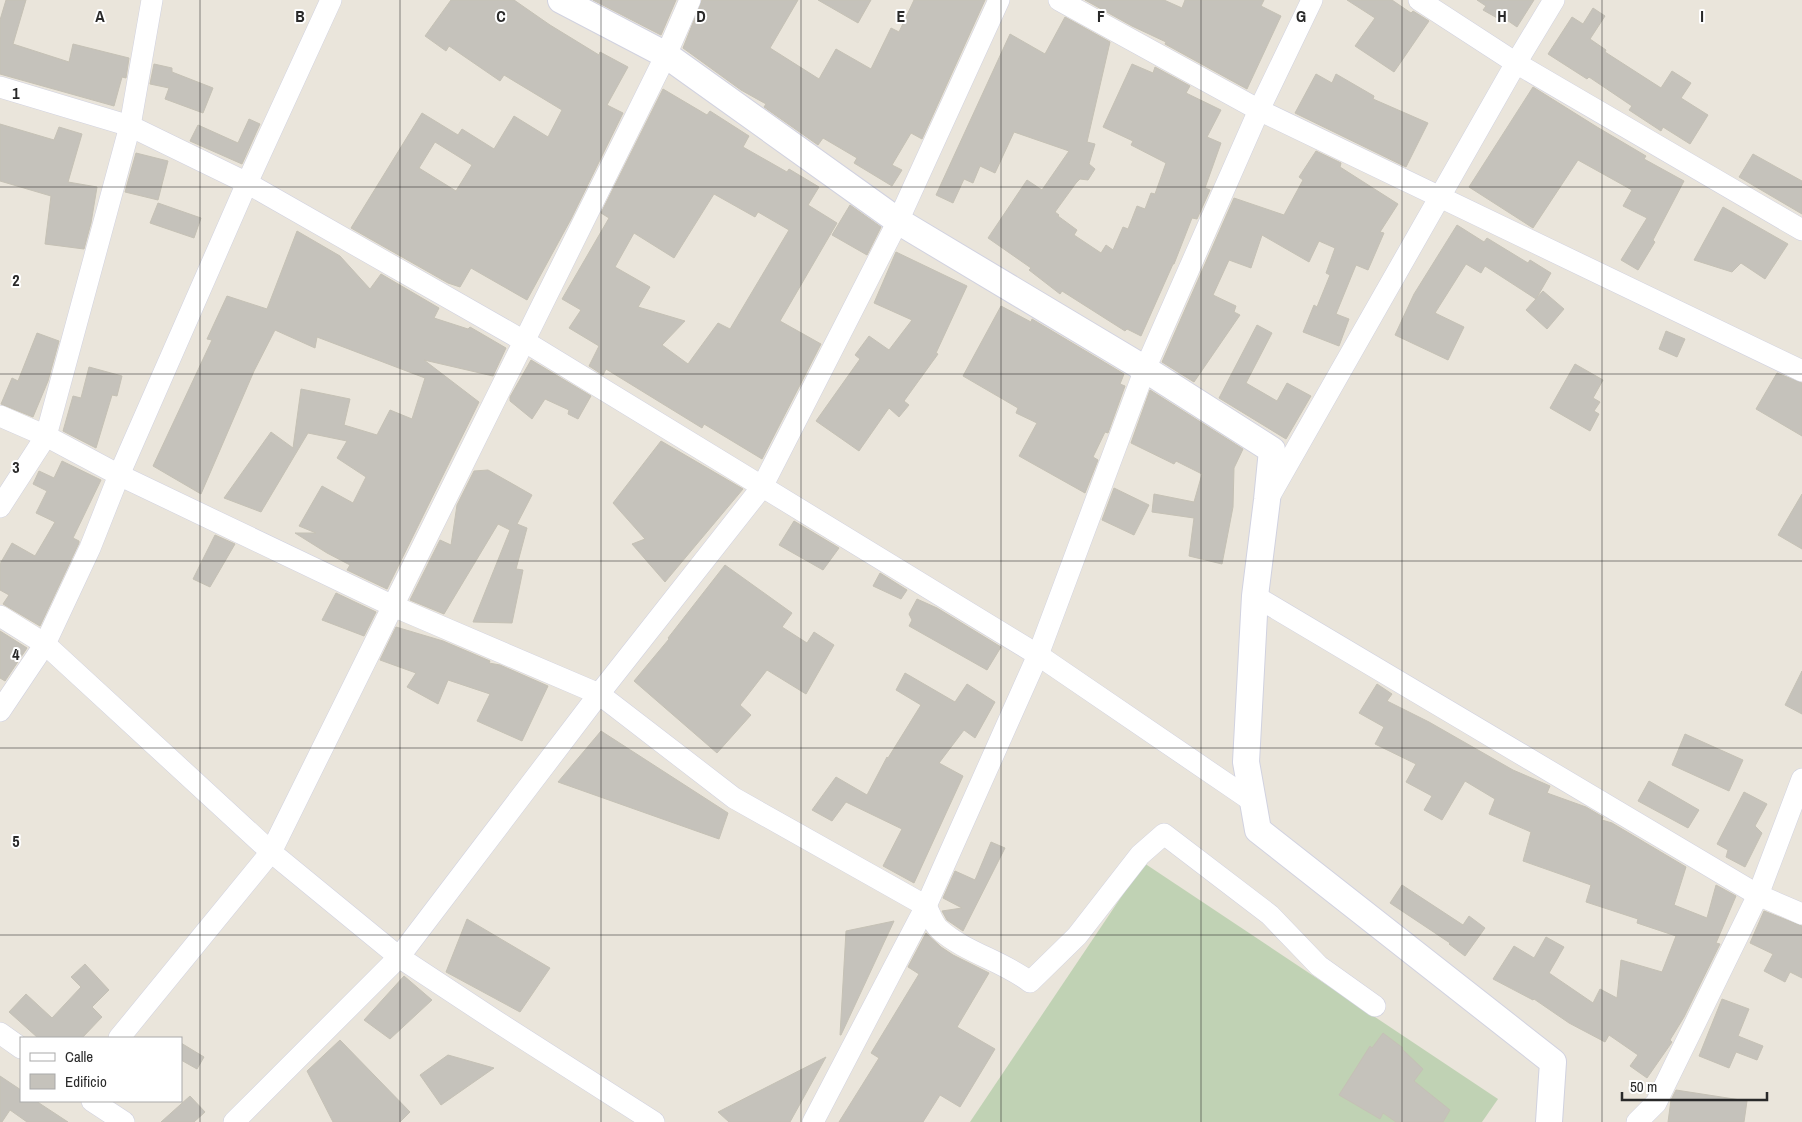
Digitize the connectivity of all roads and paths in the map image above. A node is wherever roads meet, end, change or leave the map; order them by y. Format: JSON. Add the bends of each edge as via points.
{"nodes":[{"id":1,"x":152,"y":0,"type":"edge"},
{"id":2,"x":331,"y":0,"type":"edge"},
{"id":3,"x":562,"y":0,"type":"edge"},
{"id":4,"x":690,"y":0,"type":"edge"},
{"id":5,"x":999,"y":0,"type":"edge"},
{"id":6,"x":1059,"y":0,"type":"edge"},
{"id":7,"x":1312,"y":0,"type":"edge"},
{"id":8,"x":1419,"y":0,"type":"edge"},
{"id":9,"x":1554,"y":0,"type":"edge"},
{"id":10,"x":666,"y":55,"type":"junction"},
{"id":11,"x":1516,"y":63,"type":"junction"},
{"id":12,"x":0,"y":87,"type":"edge"},
{"id":13,"x":1259,"y":110,"type":"junction"},
{"id":14,"x":130,"y":126,"type":"junction"},
{"id":15,"x":246,"y":183,"type":"junction"},
{"id":16,"x":1440,"y":197,"type":"junction"},
{"id":17,"x":898,"y":220,"type":"junction"},
{"id":18,"x":1802,"y":230,"type":"edge"},
{"id":19,"x":524,"y":341,"type":"junction"},
{"id":20,"x":1145,"y":370,"type":"junction"},
{"id":21,"x":1802,"y":371,"type":"edge"},
{"id":22,"x":0,"y":416,"type":"edge"},
{"id":23,"x":46,"y":436,"type":"junction"},
{"id":24,"x":119,"y":475,"type":"junction"},
{"id":25,"x":762,"y":487,"type":"junction"},
{"id":26,"x":1267,"y":500,"type":"junction"},
{"id":27,"x":0,"y":507,"type":"edge"},
{"id":28,"x":1255,"y":596,"type":"junction"},
{"id":29,"x":393,"y":606,"type":"junction"},
{"id":30,"x":0,"y":616,"type":"edge"},
{"id":31,"x":45,"y":644,"type":"junction"},
{"id":32,"x":1038,"y":654,"type":"junction"},
{"id":33,"x":599,"y":694,"type":"junction"},
{"id":34,"x":0,"y":711,"type":"edge"},
{"id":35,"x":1802,"y":779,"type":"edge"},
{"id":36,"x":1252,"y":801,"type":"junction"},
{"id":37,"x":271,"y":852,"type":"junction"},
{"id":38,"x":1758,"y":895,"type":"junction"},
{"id":39,"x":926,"y":906,"type":"junction"},
{"id":40,"x":1802,"y":914,"type":"edge"},
{"id":41,"x":399,"y":957,"type":"junction"},
{"id":42,"x":1375,"y":1006,"type":"dead end"},
{"id":43,"x":0,"y":1033,"type":"edge"},
{"id":44,"x":120,"y":1037,"type":"edge"},
{"id":45,"x":20,"y":1047,"type":"edge"},
{"id":46,"x":94,"y":1102,"type":"edge"},
{"id":47,"x":1553,"y":1115,"type":"edge"},
{"id":48,"x":124,"y":1122,"type":"edge"},
{"id":49,"x":234,"y":1122,"type":"edge"},
{"id":50,"x":654,"y":1122,"type":"edge"},
{"id":51,"x":813,"y":1122,"type":"edge"},
{"id":52,"x":1637,"y":1122,"type":"edge"}],
"edges":[{"from":1,"to":14,"type":"street"},
{"from":2,"to":15,"type":"street"},
{"from":3,"to":10,"type":"street"},
{"from":4,"to":10,"type":"street"},
{"from":5,"to":17,"type":"street"},
{"from":6,"to":13,"type":"street"},
{"from":7,"to":13,"type":"street"},
{"from":8,"to":11,"type":"street"},
{"from":9,"to":11,"type":"street"},
{"from":10,"to":17,"type":"street"},
{"from":10,"to":19,"type":"street"},
{"from":11,"to":16,"type":"street"},
{"from":11,"to":18,"type":"street"},
{"from":12,"to":14,"type":"street"},
{"from":13,"to":16,"type":"street"},
{"from":13,"to":20,"type":"street"},
{"from":14,"to":15,"type":"street"},
{"from":14,"to":23,"type":"street"},
{"from":15,"to":19,"type":"street"},
{"from":15,"to":24,"type":"street"},
{"from":16,"to":21,"type":"street"},
{"from":16,"to":26,"type":"street"},
{"from":17,"to":20,"type":"street"},
{"from":17,"to":25,"type":"street"},
{"from":19,"to":25,"type":"street"},
{"from":19,"to":29,"type":"street"},
{"from":20,"to":26,"type":"street","via":[[1272,450]]},
{"from":20,"to":32,"type":"street"},
{"from":22,"to":23,"type":"street"},
{"from":23,"to":24,"type":"street"},
{"from":23,"to":27,"type":"street"},
{"from":24,"to":29,"type":"street"},
{"from":24,"to":31,"type":"street","via":[[90,548]]},
{"from":25,"to":32,"type":"street"},
{"from":25,"to":33,"type":"street"},
{"from":26,"to":28,"type":"street"},
{"from":28,"to":36,"type":"street","via":[[1246,762]]},
{"from":28,"to":38,"type":"street"},
{"from":29,"to":33,"type":"street"},
{"from":29,"to":37,"type":"street"},
{"from":30,"to":31,"type":"street"},
{"from":31,"to":34,"type":"street"},
{"from":31,"to":37,"type":"street"},
{"from":32,"to":36,"type":"street"},
{"from":32,"to":39,"type":"street"},
{"from":33,"to":39,"type":"street","via":[[734,798]]},
{"from":33,"to":41,"type":"street"},
{"from":35,"to":38,"type":"street"},
{"from":36,"to":47,"type":"street","via":[[1258,830],[1553,1062]]},
{"from":37,"to":41,"type":"street"},
{"from":37,"to":44,"type":"street"},
{"from":38,"to":40,"type":"street"},
{"from":38,"to":52,"type":"street","via":[[1656,1103]]},
{"from":39,"to":42,"type":"street","via":[[938,929],[1030,982],[1077,936],[1140,855],[1164,834],[1270,914],[1319,966]]},
{"from":39,"to":51,"type":"street"},
{"from":41,"to":49,"type":"street"},
{"from":41,"to":50,"type":"street"},
{"from":43,"to":45,"type":"street"},
{"from":46,"to":48,"type":"street"}]}
